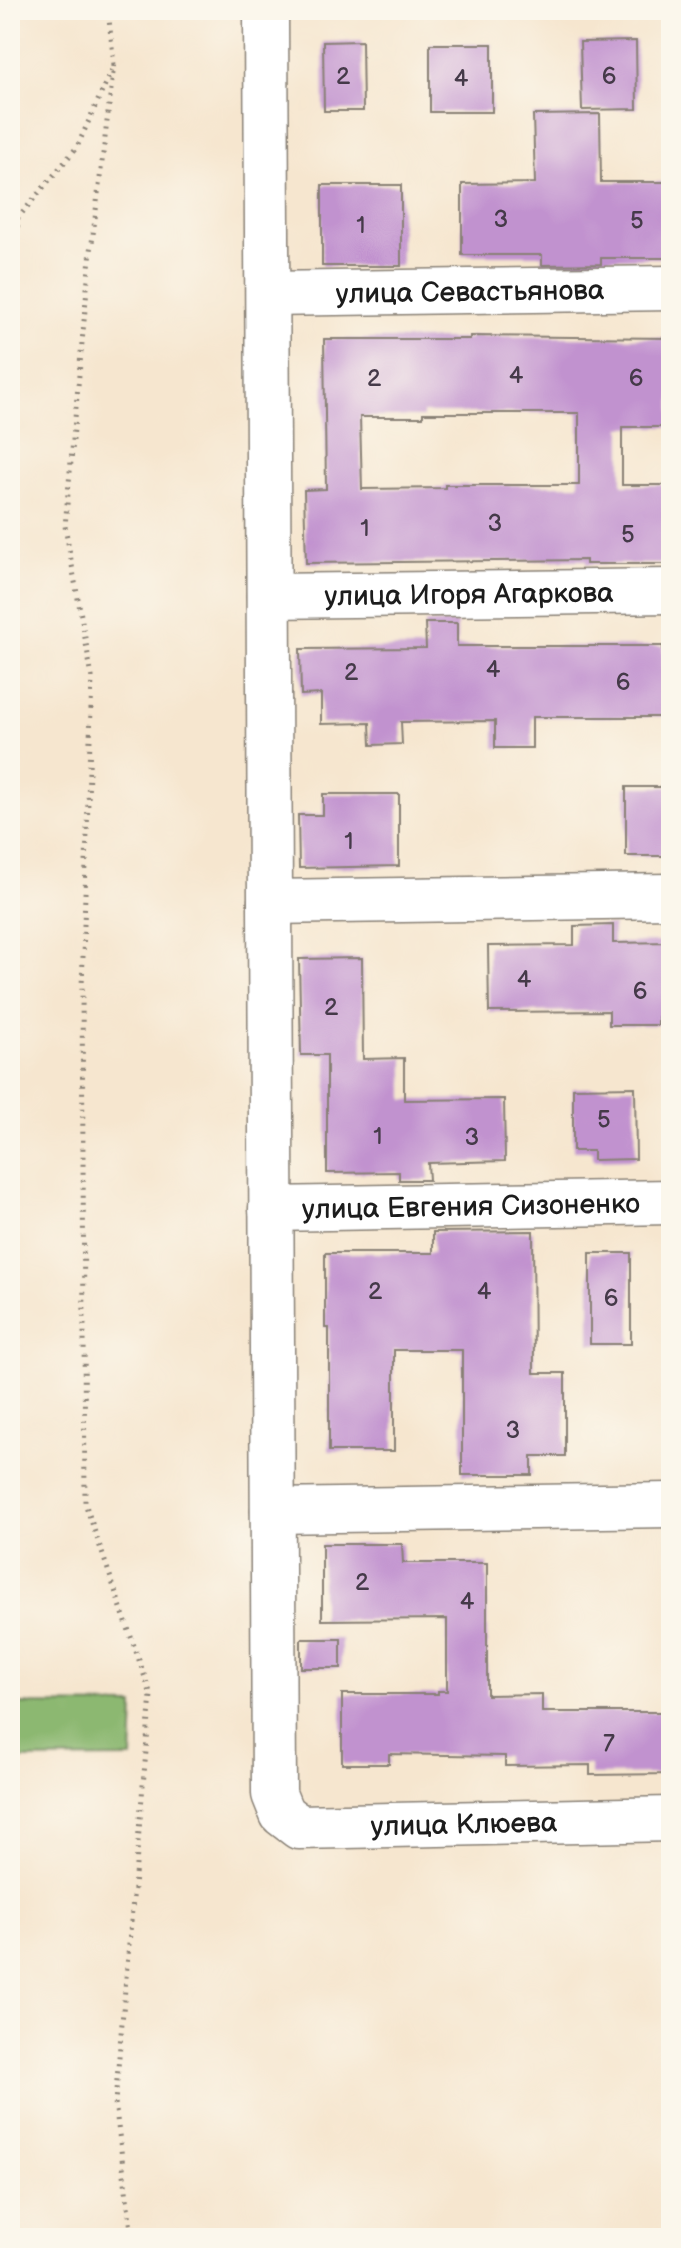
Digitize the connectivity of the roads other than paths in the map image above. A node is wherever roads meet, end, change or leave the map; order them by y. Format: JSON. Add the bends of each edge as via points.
{"nodes":[{"id":1,"x":266,"y":10,"type":"edge"},
{"id":2,"x":671,"y":288,"type":"edge"},
{"id":3,"x":268,"y":294,"type":"junction"},
{"id":4,"x":671,"y":591,"type":"edge"},
{"id":5,"x":269,"y":596,"type":"junction"},
{"id":6,"x":671,"y":896,"type":"edge"},
{"id":7,"x":270,"y":902,"type":"junction"},
{"id":8,"x":671,"y":1202,"type":"edge"},
{"id":9,"x":271,"y":1209,"type":"junction"},
{"id":10,"x":671,"y":1505,"type":"edge"},
{"id":11,"x":273,"y":1511,"type":"junction"},
{"id":12,"x":671,"y":1819,"type":"edge"}],
"edges":[{"from":1,"to":3,"type":"street"},
{"from":2,"to":3,"type":"street","name":"улица Севастьянова"},
{"from":3,"to":5,"type":"street"},
{"from":4,"to":5,"type":"street","name":"улица Игоря Агаркова"},
{"from":5,"to":7,"type":"street"},
{"from":6,"to":7,"type":"street"},
{"from":7,"to":9,"type":"street"},
{"from":8,"to":9,"type":"street","name":"улица Евгения Сизоненко"},
{"from":9,"to":11,"type":"street"},
{"from":10,"to":11,"type":"street"},
{"from":11,"to":12,"type":"street","name":"улица Клюева","via":[[274,1794],[282,1814],[299,1827]]}]}
